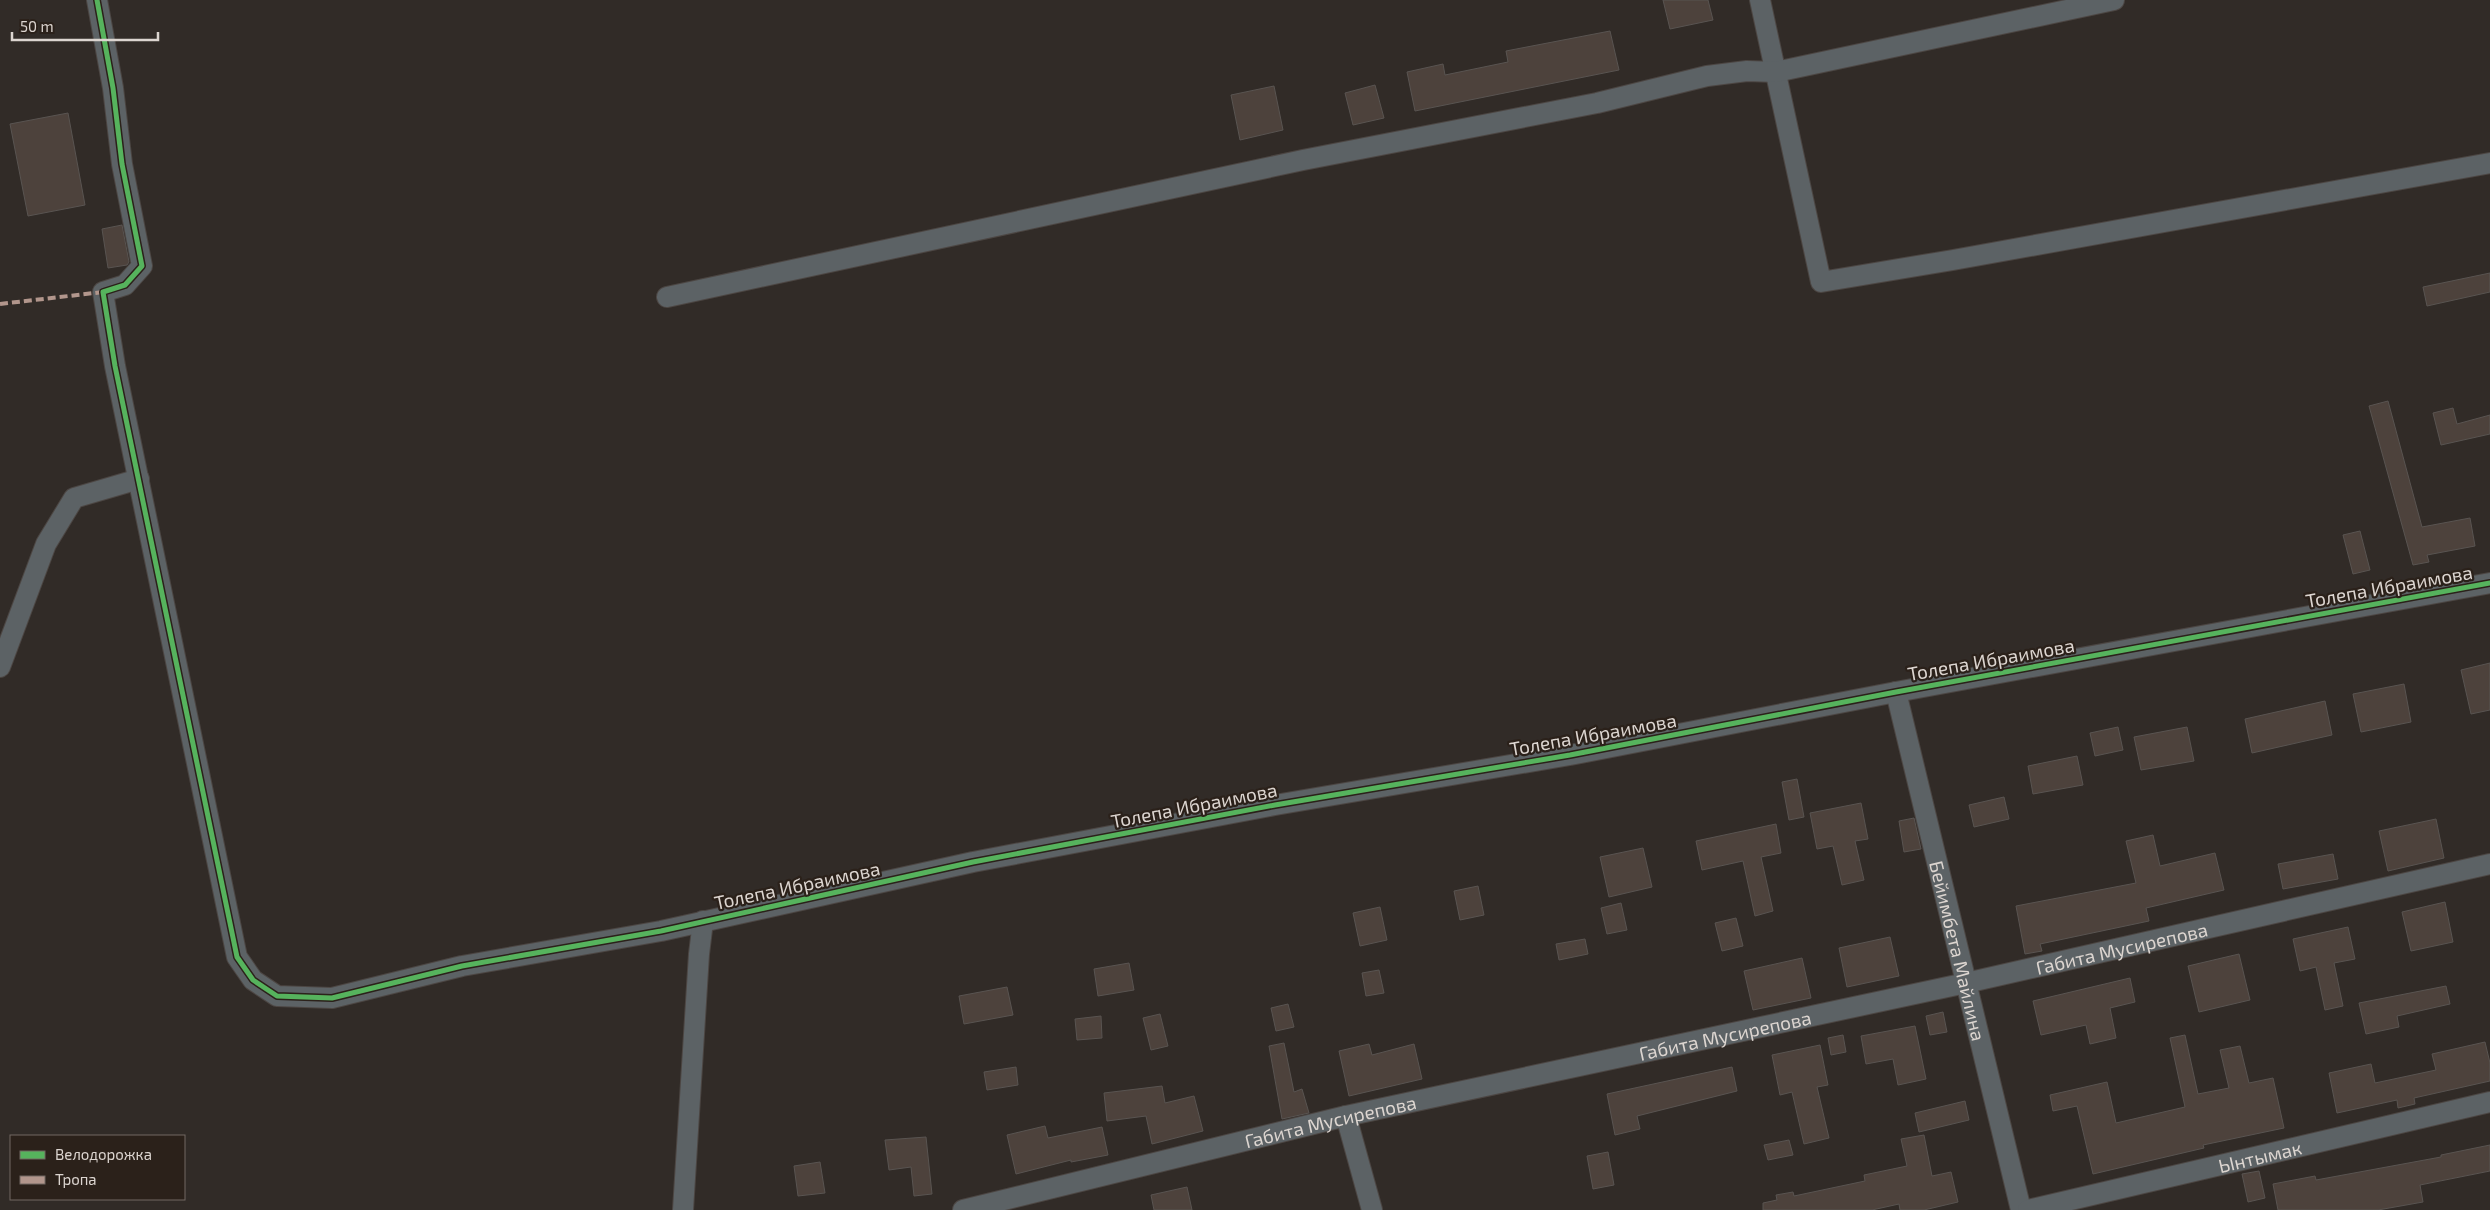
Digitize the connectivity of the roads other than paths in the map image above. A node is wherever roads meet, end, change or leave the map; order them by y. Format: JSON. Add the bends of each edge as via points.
{"nodes":[{"id":1,"x":97,"y":0,"type":"edge"},
{"id":2,"x":1760,"y":0,"type":"edge"},
{"id":3,"x":2114,"y":0,"type":"edge"},
{"id":4,"x":1776,"y":72,"type":"junction"},
{"id":5,"x":2490,"y":163,"type":"edge"},
{"id":6,"x":667,"y":297,"type":"dead end"},
{"id":7,"x":139,"y":479,"type":"junction"},
{"id":8,"x":2490,"y":583,"type":"edge"},
{"id":9,"x":0,"y":667,"type":"edge"},
{"id":10,"x":1896,"y":692,"type":"junction"},
{"id":11,"x":2490,"y":864,"type":"edge"},
{"id":12,"x":703,"y":921,"type":"junction"},
{"id":13,"x":678,"y":927,"type":"junction"},
{"id":14,"x":698,"y":954,"type":"junction"},
{"id":15,"x":1966,"y":983,"type":"junction"},
{"id":16,"x":2490,"y":1102,"type":"edge"},
{"id":17,"x":1346,"y":1116,"type":"junction"},
{"id":18,"x":683,"y":1210,"type":"edge"},
{"id":19,"x":963,"y":1210,"type":"edge"},
{"id":20,"x":1372,"y":1210,"type":"edge"},
{"id":21,"x":2021,"y":1210,"type":"edge"},
{"id":22,"x":2028,"y":1210,"type":"edge"}],
"edges":[{"from":1,"to":7,"type":"street","name":"Толепа Ибраимова","via":[[113,88],[122,164],[142,266],[126,285],[103,292]]},
{"from":2,"to":4,"type":"street"},
{"from":3,"to":4,"type":"street"},
{"from":4,"to":5,"type":"street","via":[[1821,282]]},
{"from":4,"to":6,"type":"street","via":[[1707,76],[1597,103],[1293,162]]},
{"from":7,"to":9,"type":"street","via":[[74,498],[46,544]]},
{"from":7,"to":13,"type":"street","name":"Толепа Ибраимова","via":[[230,928],[237,957],[253,980],[277,996],[332,998],[462,966]]},
{"from":8,"to":10,"type":"street","name":"Толепа Ибраимова"},
{"from":10,"to":12,"type":"street","name":"Толепа Ибраимова","via":[[1580,753],[1275,805],[993,858]]},
{"from":10,"to":15,"type":"street","name":"Бейимбета Майлина"},
{"from":11,"to":15,"type":"street","name":"Габита Мусирепова"},
{"from":12,"to":13,"type":"street","name":"Толепа Ибраимова"},
{"from":12,"to":14,"type":"street"},
{"from":13,"to":14,"type":"street"},
{"from":14,"to":18,"type":"street"},
{"from":15,"to":17,"type":"street","name":"Габита Мусирепова"},
{"from":15,"to":21,"type":"street","name":"Бейимбета Майлина"},
{"from":16,"to":22,"type":"street","name":"Ынтымак"},
{"from":17,"to":19,"type":"street","name":"Габита Мусирепова"},
{"from":17,"to":20,"type":"street"}]}
